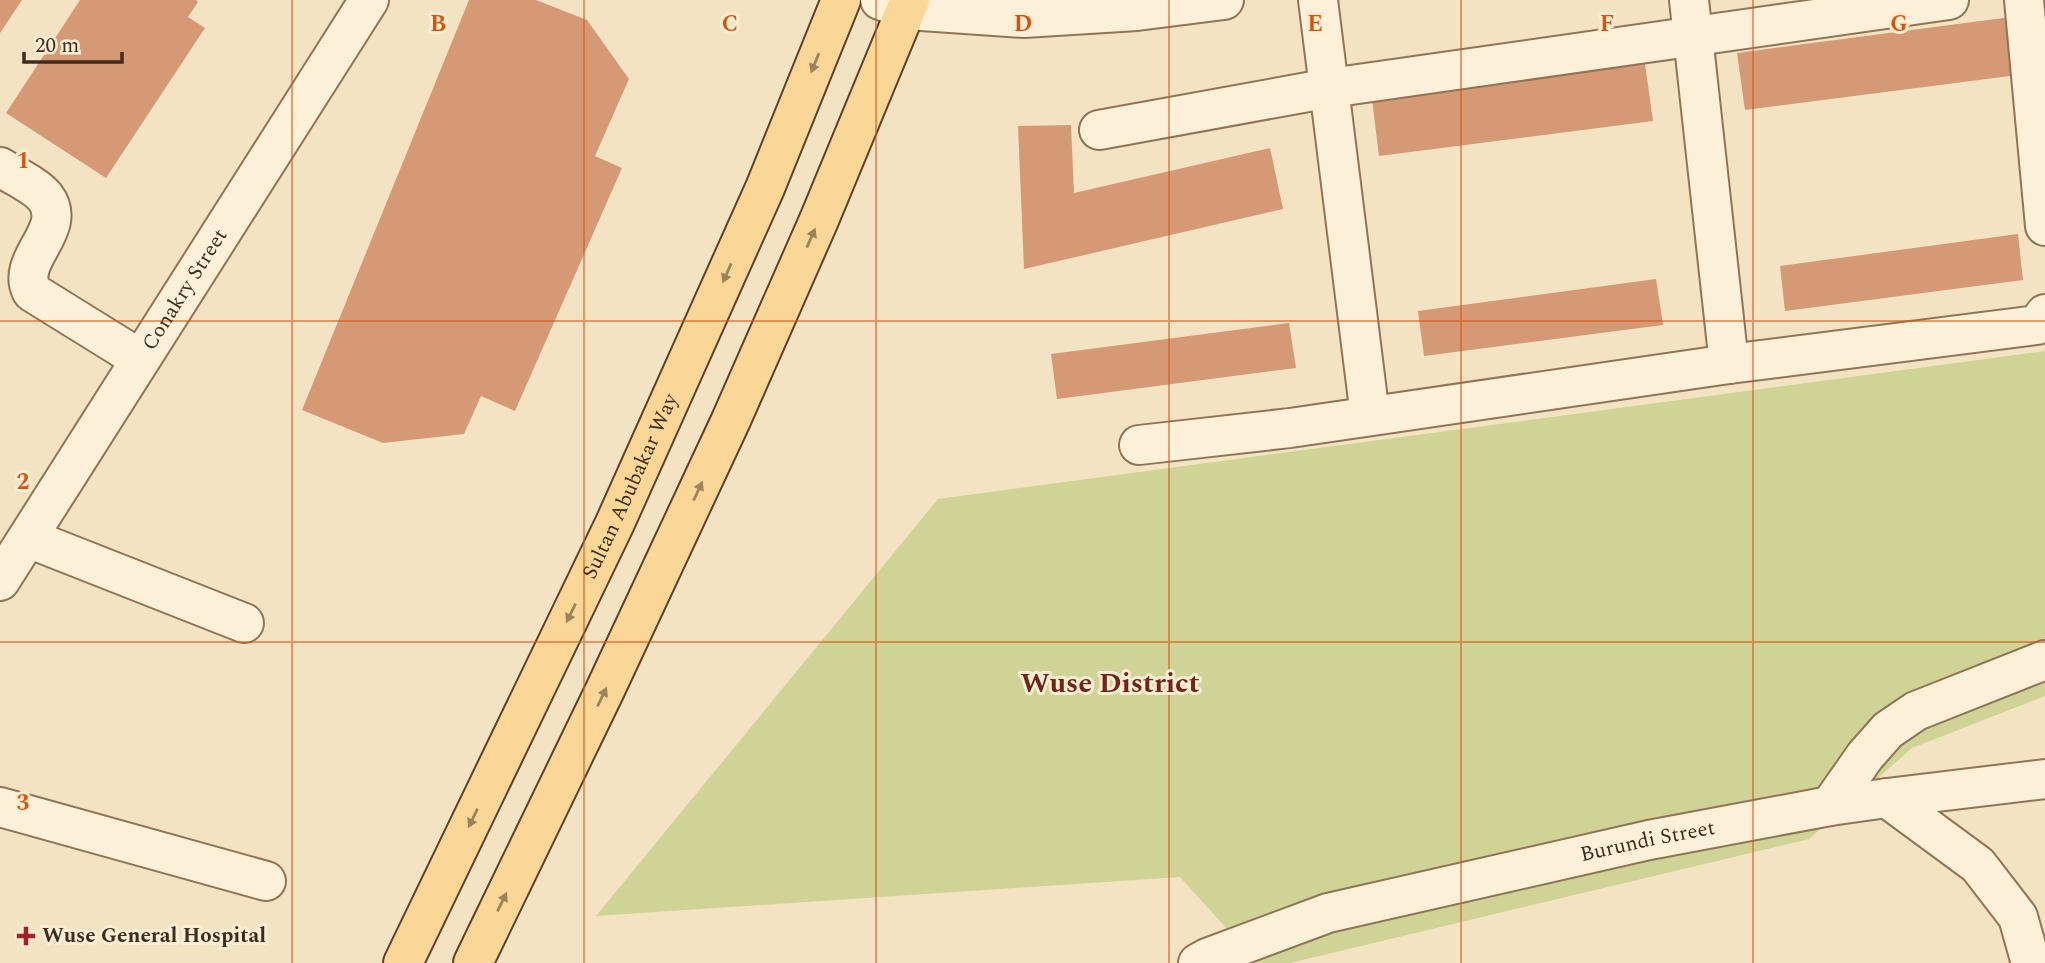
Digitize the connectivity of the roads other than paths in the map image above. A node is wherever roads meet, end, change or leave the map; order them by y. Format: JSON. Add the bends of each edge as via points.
{"nodes":[{"id":1,"x":369,"y":0,"type":"edge"},
{"id":2,"x":841,"y":0,"type":"edge"},
{"id":3,"x":1224,"y":0,"type":"edge"},
{"id":4,"x":1318,"y":0,"type":"edge"},
{"id":5,"x":1949,"y":0,"type":"edge"},
{"id":6,"x":2024,"y":0,"type":"edge"},
{"id":7,"x":899,"y":3,"type":"edge"},
{"id":8,"x":1691,"y":18,"type":"edge"},
{"id":9,"x":1330,"y":88,"type":"junction"},
{"id":10,"x":2040,"y":126,"type":"edge"},
{"id":11,"x":1099,"y":130,"type":"dead end"},
{"id":12,"x":0,"y":167,"type":"edge"},
{"id":13,"x":2045,"y":226,"type":"edge"},
{"id":14,"x":2045,"y":314,"type":"edge"},
{"id":15,"x":140,"y":359,"type":"junction"},
{"id":16,"x":1729,"y":364,"type":"junction"},
{"id":17,"x":1370,"y":415,"type":"junction"},
{"id":18,"x":1139,"y":445,"type":"dead end"},
{"id":19,"x":28,"y":538,"type":"junction"},
{"id":20,"x":0,"y":581,"type":"edge"},
{"id":21,"x":244,"y":623,"type":"dead end"},
{"id":22,"x":2045,"y":660,"type":"edge"},
{"id":23,"x":2045,"y":779,"type":"edge"},
{"id":24,"x":1887,"y":798,"type":"junction"},
{"id":25,"x":1830,"y":806,"type":"junction"},
{"id":26,"x":0,"y":807,"type":"edge"},
{"id":27,"x":266,"y":881,"type":"dead end"},
{"id":28,"x":403,"y":963,"type":"edge"},
{"id":29,"x":473,"y":963,"type":"edge"},
{"id":30,"x":1198,"y":963,"type":"edge"},
{"id":31,"x":2031,"y":963,"type":"edge"}],
"edges":[{"from":1,"to":15,"type":"street","name":"Conakry Street"},
{"from":2,"to":28,"type":"main road","name":"Sultan Abubakar Way","one_way":true,"via":[[765,188],[615,523]]},
{"from":3,"to":7,"type":"street","via":[[1024,18]]},
{"from":4,"to":9,"type":"street"},
{"from":5,"to":8,"type":"street"},
{"from":6,"to":10,"type":"street"},
{"from":29,"to":7,"type":"main road","one_way":true,"via":[[731,420],[819,220]]},
{"from":8,"to":9,"type":"street"},
{"from":8,"to":16,"type":"street"},
{"from":9,"to":11,"type":"street"},
{"from":9,"to":17,"type":"street"},
{"from":10,"to":13,"type":"street"},
{"from":12,"to":15,"type":"street","via":[[44,195],[51,207],[53,220],[27,273],[32,292]]},
{"from":14,"to":16,"type":"street","via":[[2037,325]]},
{"from":15,"to":19,"type":"street","name":"Conakry Street"},
{"from":16,"to":17,"type":"street"},
{"from":17,"to":18,"type":"street"},
{"from":19,"to":20,"type":"street","name":"Conakry Street"},
{"from":19,"to":21,"type":"street"},
{"from":22,"to":25,"type":"street","via":[[1916,711],[1888,730]]},
{"from":23,"to":24,"type":"street","name":"Burundi Street"},
{"from":24,"to":25,"type":"street","name":"Burundi Street"},
{"from":24,"to":31,"type":"street","via":[[1978,865],[2018,917]]},
{"from":25,"to":30,"type":"street","name":"Burundi Street","via":[[1649,840],[1328,913]]},
{"from":26,"to":27,"type":"street"}]}
